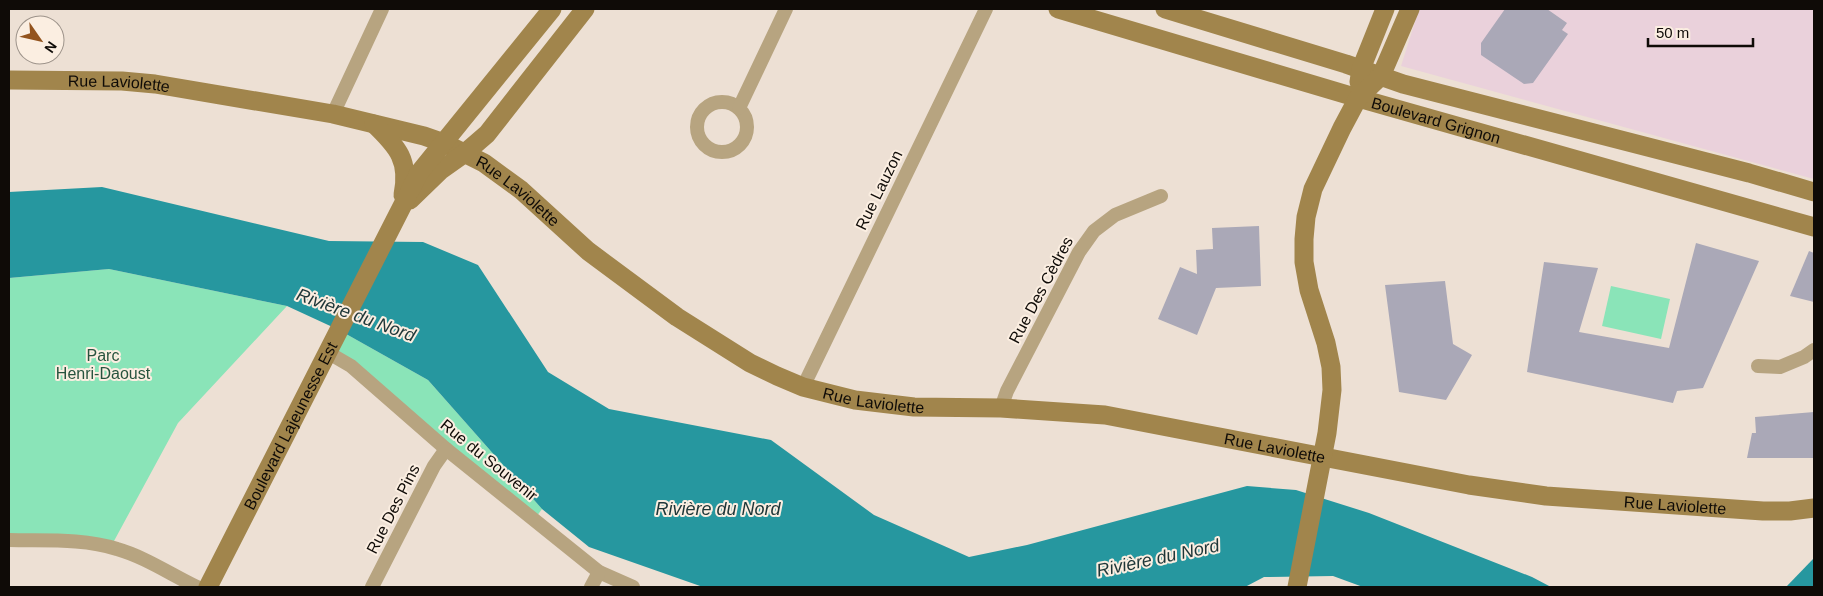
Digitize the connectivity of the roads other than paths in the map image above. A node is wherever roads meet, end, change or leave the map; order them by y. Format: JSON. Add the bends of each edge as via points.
{"nodes":[{"id":1,"x":382,"y":9,"type":"edge"},
{"id":2,"x":552,"y":9,"type":"edge"},
{"id":3,"x":585,"y":9,"type":"edge"},
{"id":4,"x":786,"y":9,"type":"edge"},
{"id":5,"x":986,"y":9,"type":"edge"},
{"id":6,"x":1058,"y":9,"type":"edge"},
{"id":7,"x":1165,"y":9,"type":"edge"},
{"id":8,"x":1385,"y":9,"type":"edge"},
{"id":9,"x":1410,"y":9,"type":"edge"},
{"id":10,"x":1361,"y":69,"type":"junction"},
{"id":11,"x":1382,"y":76,"type":"junction"},
{"id":12,"x":9,"y":80,"type":"edge"},
{"id":13,"x":1358,"y":98,"type":"junction"},
{"id":14,"x":738,"y":108,"type":"dead end"},
{"id":15,"x":333,"y":114,"type":"junction"},
{"id":16,"x":373,"y":123,"type":"junction"},
{"id":17,"x":444,"y":143,"type":"junction"},
{"id":18,"x":465,"y":153,"type":"junction"},
{"id":19,"x":1814,"y":192,"type":"edge"},
{"id":20,"x":1161,"y":196,"type":"dead end"},
{"id":21,"x":396,"y":217,"type":"junction"},
{"id":22,"x":1814,"y":227,"type":"edge"},
{"id":23,"x":1814,"y":350,"type":"edge"},
{"id":24,"x":327,"y":352,"type":"junction"},
{"id":25,"x":1758,"y":366,"type":"dead end"},
{"id":26,"x":803,"y":387,"type":"junction"},
{"id":27,"x":1001,"y":408,"type":"junction"},
{"id":28,"x":446,"y":449,"type":"junction"},
{"id":29,"x":1322,"y":457,"type":"junction"},
{"id":30,"x":1814,"y":508,"type":"edge"},
{"id":31,"x":9,"y":540,"type":"edge"},
{"id":32,"x":599,"y":572,"type":"junction"},
{"id":33,"x":196,"y":587,"type":"edge"},
{"id":34,"x":208,"y":587,"type":"edge"},
{"id":35,"x":372,"y":587,"type":"edge"},
{"id":36,"x":591,"y":587,"type":"edge"},
{"id":37,"x":633,"y":587,"type":"edge"},
{"id":38,"x":1296,"y":587,"type":"edge"}],
"edges":[{"from":1,"to":15,"type":"street"},
{"from":2,"to":17,"type":"street","name":"Boulevard Lajeunesse Est"},
{"from":3,"to":18,"type":"street","name":"Boulevard Lajeunesse Est","via":[[487,134]]},
{"from":4,"to":14,"type":"street"},
{"from":5,"to":26,"type":"street","name":"Rue Lauzon"},
{"from":6,"to":13,"type":"street","name":"Boulevard Grignon"},
{"from":7,"to":10,"type":"street","name":"Boulevard Grignon"},
{"from":8,"to":10,"type":"street"},
{"from":9,"to":11,"type":"street"},
{"from":10,"to":11,"type":"street","name":"Boulevard Grignon"},
{"from":10,"to":13,"type":"street"},
{"from":11,"to":13,"type":"street"},
{"from":11,"to":19,"type":"street","name":"Boulevard Grignon"},
{"from":12,"to":15,"type":"street","name":"Rue Laviolette","via":[[154,84]]},
{"from":13,"to":22,"type":"street","name":"Boulevard Grignon"},
{"from":13,"to":29,"type":"street","via":[[1313,189],[1306,218],[1304,262],[1331,367],[1331,407]]},
{"from":15,"to":16,"type":"street","name":"Rue Laviolette"},
{"from":16,"to":17,"type":"street","name":"Rue Laviolette"},
{"from":16,"to":21,"type":"street","via":[[390,139],[403,161],[406,179]]},
{"from":17,"to":18,"type":"street","name":"Rue Laviolette"},
{"from":17,"to":21,"type":"street","name":"Boulevard Lajeunesse Est","via":[[419,173]]},
{"from":18,"to":21,"type":"street","name":"Boulevard Lajeunesse Est","via":[[441,170]]},
{"from":18,"to":26,"type":"street","name":"Rue Laviolette","via":[[521,190],[588,251],[677,317],[750,363]]},
{"from":20,"to":27,"type":"street","name":"Rue Des Cèdres","via":[[1115,215],[1094,231],[1079,252]]},
{"from":21,"to":24,"type":"street","name":"Boulevard Lajeunesse Est"},
{"from":23,"to":25,"type":"street","via":[[1780,367]]},
{"from":24,"to":28,"type":"street","name":"Rue du Souvenir","via":[[350,366]]},
{"from":24,"to":34,"type":"street","name":"Boulevard Lajeunesse Est"},
{"from":26,"to":27,"type":"street","name":"Rue Laviolette","via":[[854,400],[914,407]]},
{"from":27,"to":29,"type":"street","name":"Rue Laviolette","via":[[1105,415]]},
{"from":28,"to":32,"type":"street","name":"Rue du Souvenir"},
{"from":28,"to":35,"type":"street","name":"Rue Des Pins","via":[[434,466]]},
{"from":29,"to":30,"type":"street","name":"Rue Laviolette","via":[[1546,496],[1763,510]]},
{"from":29,"to":38,"type":"street"},
{"from":31,"to":33,"type":"street","via":[[91,543],[117,548]]},
{"from":32,"to":36,"type":"street"},
{"from":32,"to":37,"type":"street","name":"Rue du Souvenir"}]}
